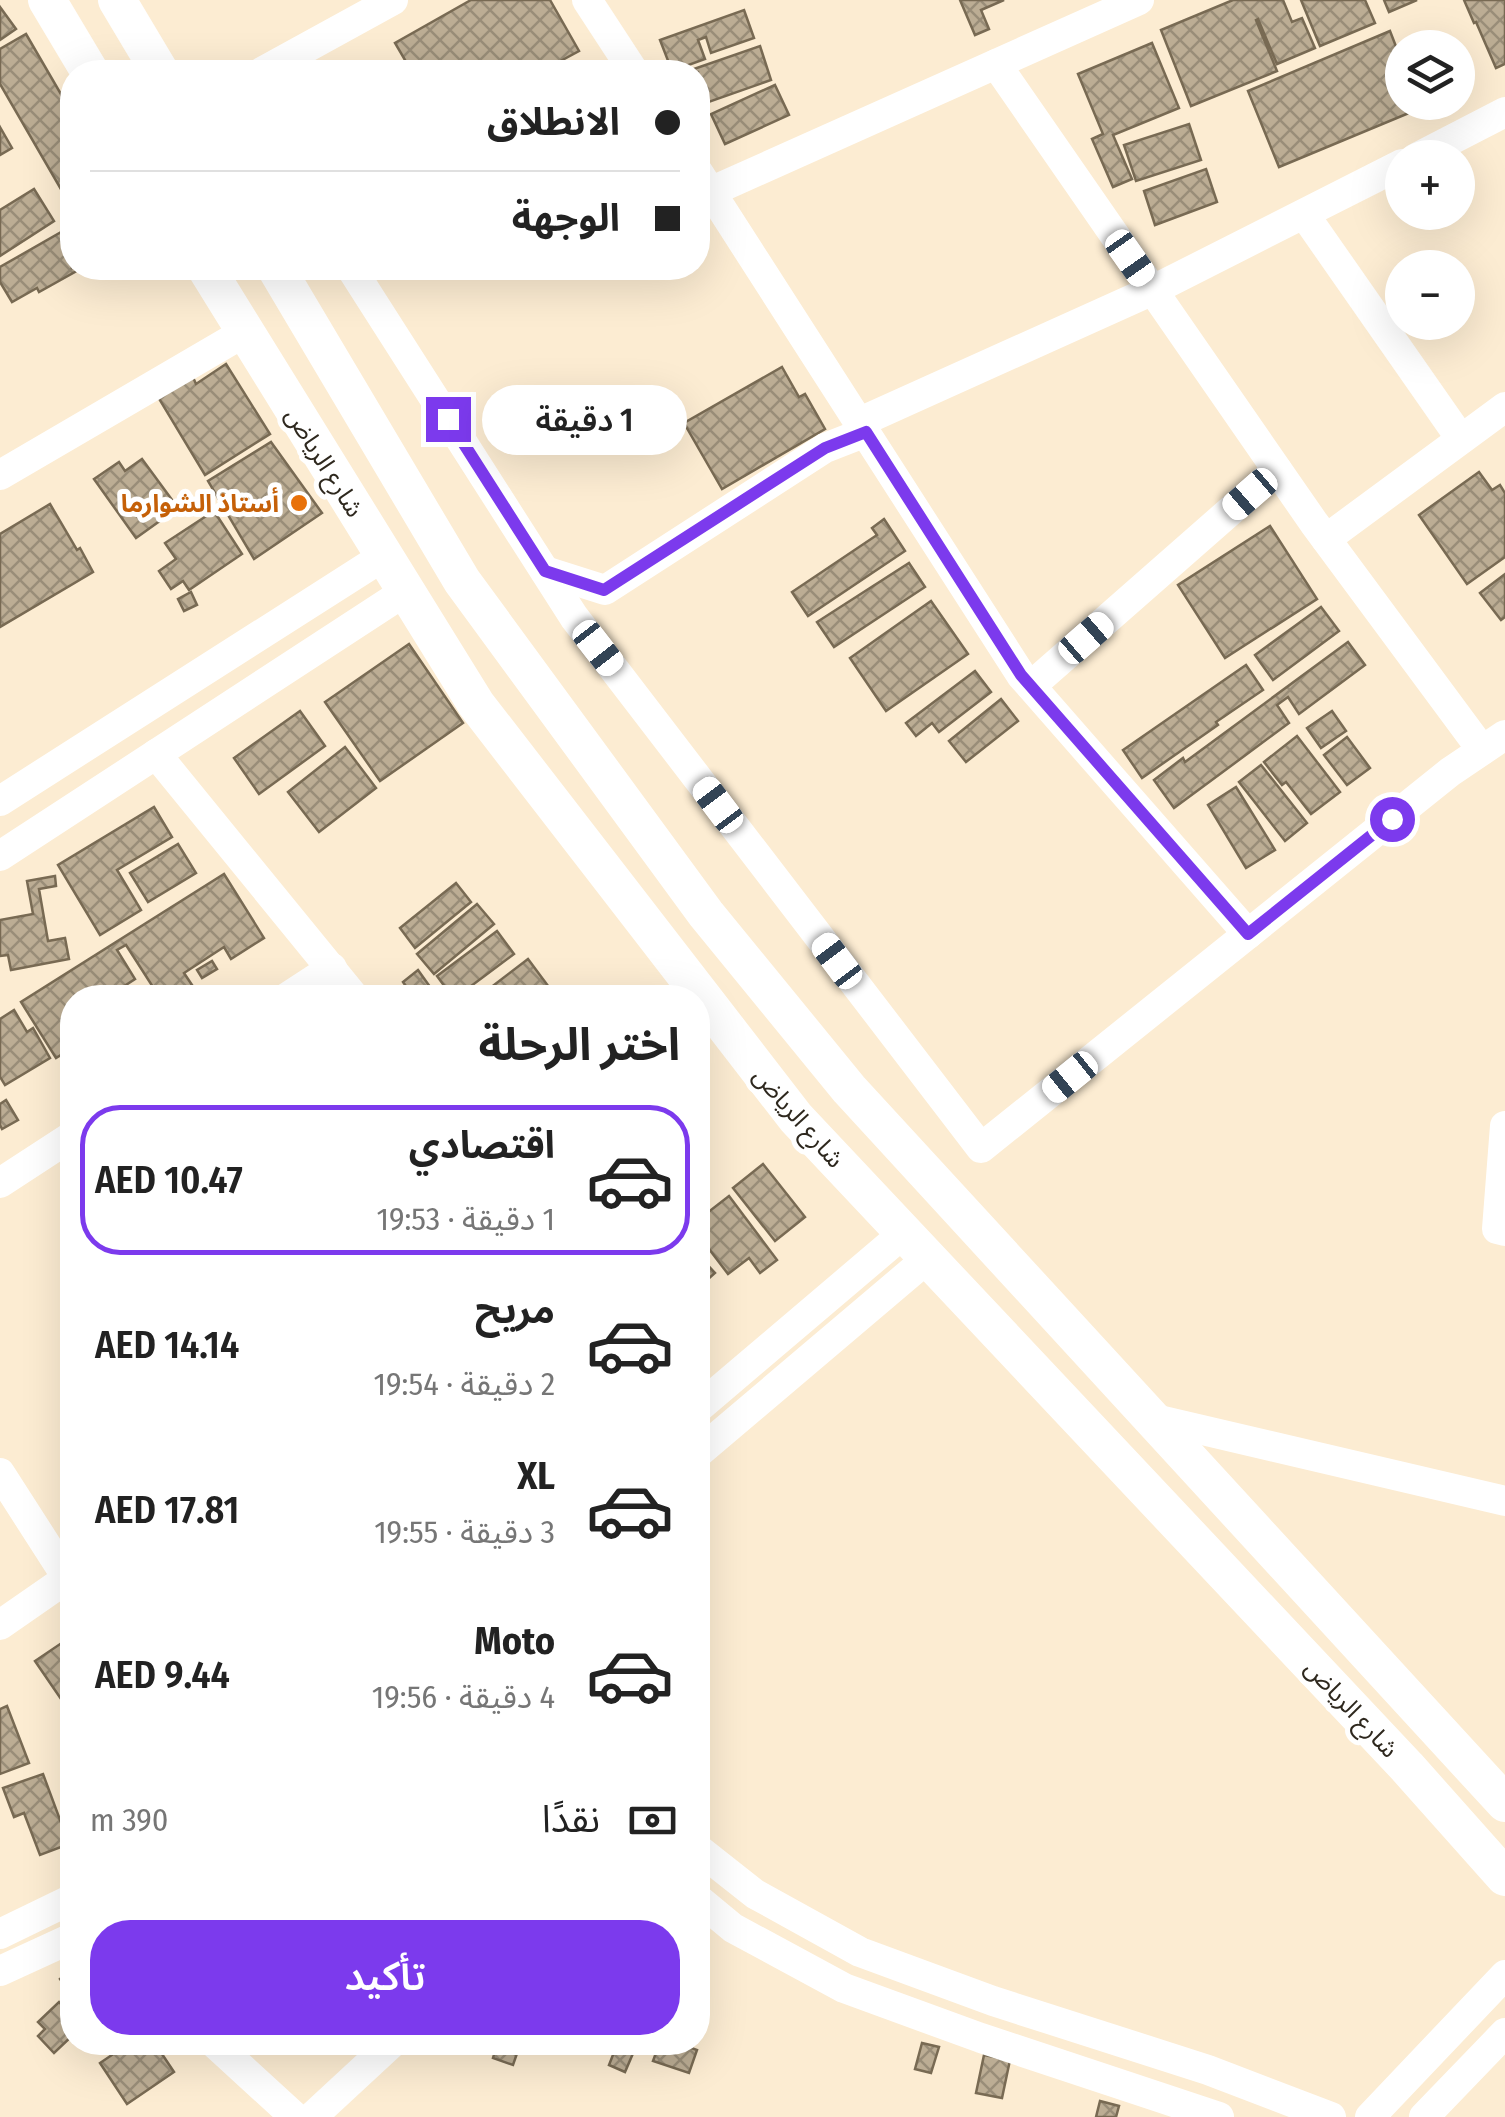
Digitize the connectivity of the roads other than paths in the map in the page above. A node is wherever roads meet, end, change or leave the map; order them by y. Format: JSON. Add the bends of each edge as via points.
{"nodes":[{"id":1,"x":47,"y":0,"type":"edge"},
{"id":2,"x":117,"y":0,"type":"edge"},
{"id":3,"x":587,"y":0,"type":"edge"},
{"id":4,"x":1139,"y":0,"type":"edge"},
{"id":5,"x":384,"y":2,"type":"edge"},
{"id":6,"x":83,"y":60,"type":"edge"},
{"id":7,"x":153,"y":60,"type":"edge"},
{"id":8,"x":283,"y":60,"type":"edge"},
{"id":9,"x":620,"y":60,"type":"edge"},
{"id":10,"x":996,"y":64,"type":"junction"},
{"id":11,"x":1505,"y":112,"type":"edge"},
{"id":12,"x":1451,"y":140,"type":"edge"},
{"id":13,"x":1385,"y":173,"type":"edge"},
{"id":14,"x":710,"y":180,"type":"edge"},
{"id":15,"x":710,"y":191,"type":"edge"},
{"id":16,"x":1304,"y":214,"type":"junction"},
{"id":17,"x":213,"y":280,"type":"edge"},
{"id":18,"x":283,"y":280,"type":"edge"},
{"id":19,"x":359,"y":280,"type":"edge"},
{"id":20,"x":1153,"y":290,"type":"junction"},
{"id":21,"x":244,"y":332,"type":"junction"},
{"id":22,"x":1505,"y":406,"type":"edge"},
{"id":23,"x":863,"y":427,"type":"junction"},
{"id":24,"x":1460,"y":439,"type":"junction"},
{"id":25,"x":5,"y":459,"type":"edge"},
{"id":26,"x":1277,"y":470,"type":"junction"},
{"id":27,"x":1326,"y":538,"type":"junction"},
{"id":28,"x":384,"y":556,"type":"junction"},
{"id":29,"x":545,"y":571,"type":"junction"},
{"id":30,"x":406,"y":591,"type":"junction"},
{"id":31,"x":1031,"y":686,"type":"junction"},
{"id":32,"x":1494,"y":743,"type":"edge"},
{"id":33,"x":156,"y":754,"type":"junction"},
{"id":34,"x":0,"y":802,"type":"edge"},
{"id":35,"x":0,"y":856,"type":"edge"},
{"id":36,"x":1248,"y":934,"type":"junction"},
{"id":37,"x":332,"y":968,"type":"junction"},
{"id":38,"x":306,"y":985,"type":"edge"},
{"id":39,"x":346,"y":985,"type":"edge"},
{"id":40,"x":693,"y":985,"type":"edge"},
{"id":41,"x":710,"y":1007,"type":"edge"},
{"id":42,"x":1505,"y":1126,"type":"edge"},
{"id":43,"x":60,"y":1144,"type":"edge"},
{"id":44,"x":0,"y":1183,"type":"edge"},
{"id":45,"x":1503,"y":1214,"type":"edge"},
{"id":46,"x":916,"y":1246,"type":"junction"},
{"id":47,"x":710,"y":1399,"type":"edge"},
{"id":48,"x":1151,"y":1418,"type":"junction"},
{"id":49,"x":710,"y":1443,"type":"edge"},
{"id":50,"x":0,"y":1473,"type":"edge"},
{"id":51,"x":1505,"y":1501,"type":"edge"},
{"id":52,"x":60,"y":1562,"type":"edge"},
{"id":53,"x":60,"y":1584,"type":"edge"},
{"id":54,"x":0,"y":1625,"type":"edge"},
{"id":55,"x":1505,"y":1803,"type":"edge"},
{"id":56,"x":710,"y":1858,"type":"edge"},
{"id":57,"x":1505,"y":1877,"type":"edge"},
{"id":58,"x":60,"y":1905,"type":"edge"},
{"id":59,"x":710,"y":1910,"type":"edge"},
{"id":60,"x":0,"y":1934,"type":"edge"},
{"id":61,"x":60,"y":1944,"type":"edge"},
{"id":62,"x":0,"y":1972,"type":"edge"},
{"id":63,"x":1505,"y":1976,"type":"edge"},
{"id":64,"x":1505,"y":2033,"type":"edge"},
{"id":65,"x":227,"y":2055,"type":"edge"},
{"id":66,"x":379,"y":2055,"type":"edge"},
{"id":67,"x":294,"y":2117,"type":"edge"},
{"id":68,"x":312,"y":2117,"type":"edge"},
{"id":69,"x":1220,"y":2117,"type":"edge"},
{"id":70,"x":1331,"y":2117,"type":"edge"},
{"id":71,"x":1370,"y":2117,"type":"edge"},
{"id":72,"x":1424,"y":2117,"type":"edge"}],
"edges":[{"from":1,"to":6,"type":"main road"},
{"from":2,"to":7,"type":"main road"},
{"from":3,"to":9,"type":"street"},
{"from":4,"to":10,"type":"street"},
{"from":5,"to":8,"type":"street"},
{"from":10,"to":14,"type":"street"},
{"from":10,"to":20,"type":"street"},
{"from":11,"to":12,"type":"street"},
{"from":13,"to":16,"type":"street"},
{"from":15,"to":23,"type":"street"},
{"from":16,"to":20,"type":"street"},
{"from":16,"to":24,"type":"street"},
{"from":17,"to":21,"type":"main road","name":"شارع الرياض"},
{"from":18,"to":48,"type":"main road","name":"شارع الرياض","via":[[462,581],[706,914],[849,1089]]},
{"from":19,"to":29,"type":"street"},
{"from":20,"to":23,"type":"street"},
{"from":20,"to":26,"type":"street"},
{"from":21,"to":25,"type":"street"},
{"from":21,"to":28,"type":"main road","name":"شارع الرياض"},
{"from":22,"to":24,"type":"street"},
{"from":23,"to":29,"type":"street","via":[[604,590]]},
{"from":23,"to":31,"type":"street"},
{"from":24,"to":27,"type":"street"},
{"from":26,"to":27,"type":"street"},
{"from":26,"to":31,"type":"street"},
{"from":27,"to":32,"type":"street"},
{"from":28,"to":30,"type":"main road","name":"شارع الرياض"},
{"from":28,"to":34,"type":"street"},
{"from":29,"to":36,"type":"street","via":[[980,1148]]},
{"from":30,"to":33,"type":"street"},
{"from":30,"to":40,"type":"main road","name":"شارع الرياض","via":[[476,704]]},
{"from":31,"to":36,"type":"street"},
{"from":32,"to":36,"type":"street"},
{"from":33,"to":35,"type":"street"},
{"from":33,"to":37,"type":"street"},
{"from":37,"to":38,"type":"street"},
{"from":37,"to":39,"type":"street"},
{"from":41,"to":46,"type":"main road","name":"شارع الرياض","via":[[784,1103]]},
{"from":42,"to":45,"type":"street"},
{"from":43,"to":44,"type":"street"},
{"from":46,"to":47,"type":"street"},
{"from":46,"to":49,"type":"street"},
{"from":46,"to":57,"type":"main road","name":"شارع الرياض"},
{"from":48,"to":51,"type":"street"},
{"from":48,"to":55,"type":"main road","name":"شارع الرياض"},
{"from":50,"to":52,"type":"street"},
{"from":53,"to":54,"type":"street"},
{"from":56,"to":70,"type":"street","via":[[755,1894],[860,1952]]},
{"from":58,"to":60,"type":"street"},
{"from":59,"to":69,"type":"street","via":[[844,1988]]},
{"from":61,"to":62,"type":"street"},
{"from":63,"to":71,"type":"street"},
{"from":64,"to":72,"type":"street"},
{"from":65,"to":67,"type":"street"},
{"from":66,"to":68,"type":"street"}]}
